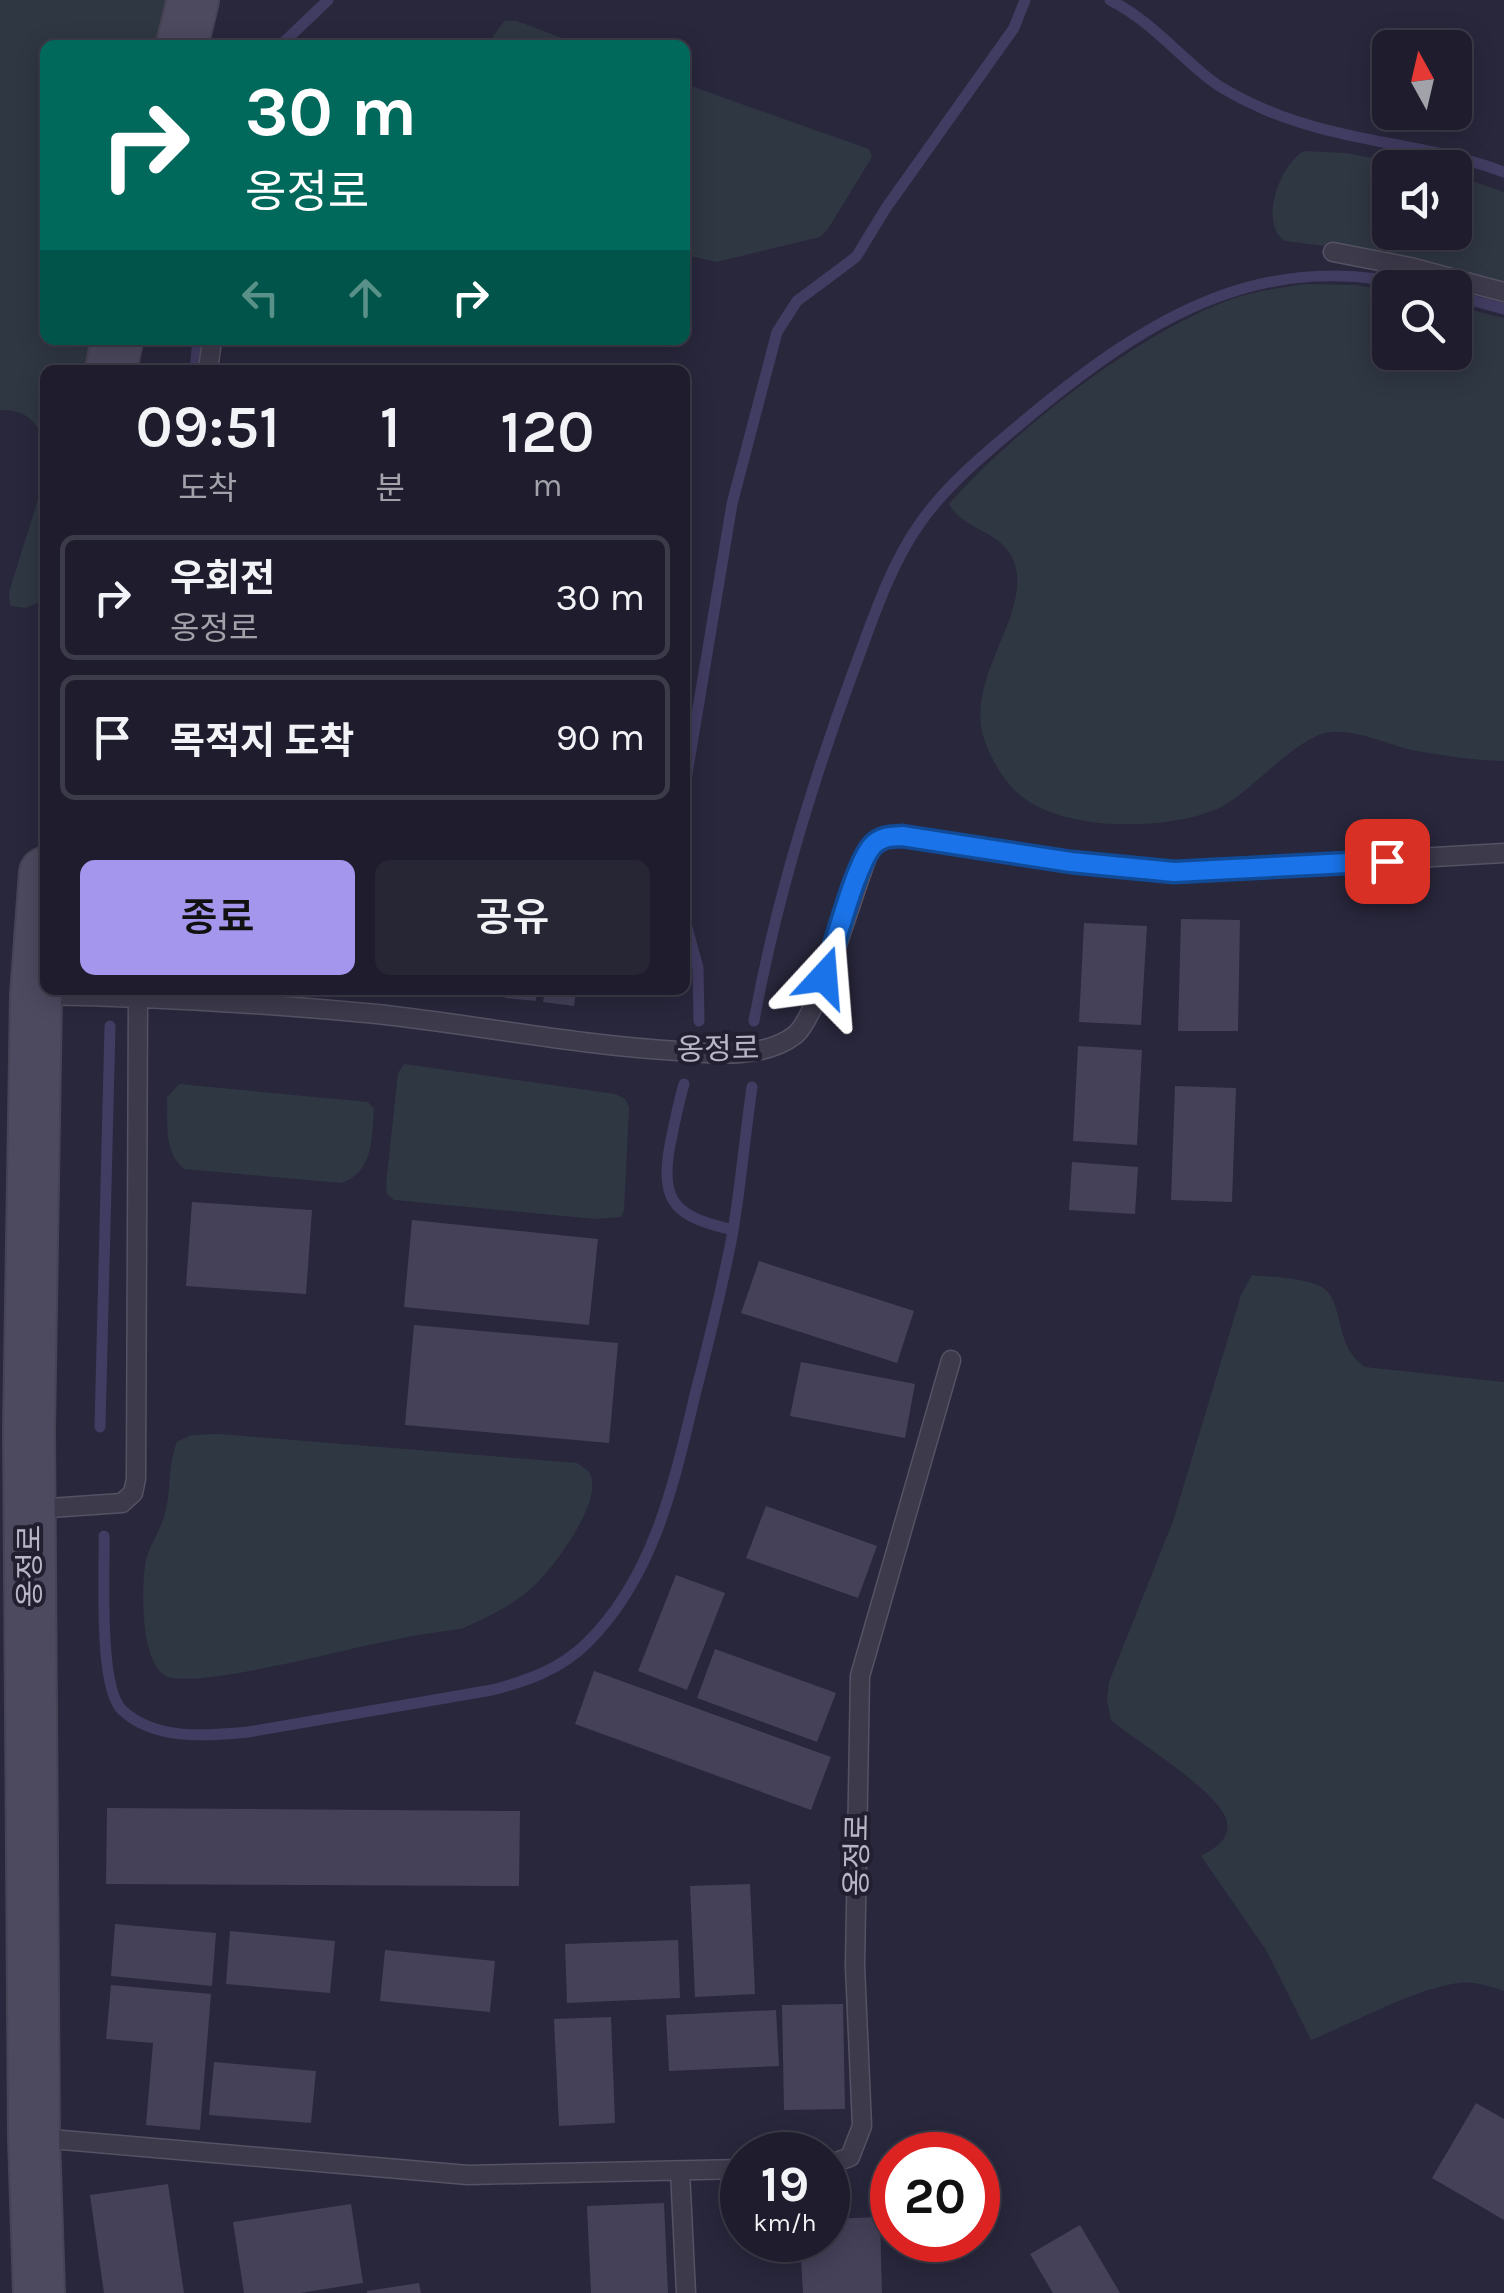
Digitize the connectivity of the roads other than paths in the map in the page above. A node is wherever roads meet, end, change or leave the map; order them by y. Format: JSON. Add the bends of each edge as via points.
{"nodes":[{"id":1,"x":194,"y":0,"type":"edge"},
{"id":2,"x":183,"y":40,"type":"edge"},
{"id":3,"x":1333,"y":252,"type":"dead end"},
{"id":4,"x":1504,"y":292,"type":"edge"},
{"id":5,"x":1504,"y":852,"type":"edge"},
{"id":6,"x":40,"y":941,"type":"edge"},
{"id":7,"x":36,"y":995,"type":"junction"},
{"id":8,"x":40,"y":995,"type":"edge"},
{"id":9,"x":138,"y":995,"type":"edge"},
{"id":10,"x":160,"y":995,"type":"edge"},
{"id":11,"x":952,"y":1360,"type":"dead end"},
{"id":12,"x":29,"y":1509,"type":"junction"},
{"id":13,"x":34,"y":2138,"type":"junction"},
{"id":14,"x":850,"y":2157,"type":"edge"},
{"id":15,"x":720,"y":2170,"type":"edge"},
{"id":16,"x":680,"y":2171,"type":"junction"},
{"id":17,"x":39,"y":2293,"type":"edge"},
{"id":18,"x":686,"y":2293,"type":"edge"}],
"edges":[{"from":1,"to":2,"type":"street"},
{"from":3,"to":4,"type":"lane"},
{"from":5,"to":10,"type":"lane","name":"옹정로","via":[[1174,872],[883,838],[871,847],[798,1033],[774,1048],[744,1052],[677,1052]]},
{"from":6,"to":7,"type":"street","name":"옹정로"},
{"from":7,"to":8,"type":"lane","name":"옹정로"},
{"from":7,"to":12,"type":"street","name":"옹정로"},
{"from":9,"to":12,"type":"lane","via":[[136,1479],[122,1503]]},
{"from":11,"to":14,"type":"lane","name":"옹정로","via":[[860,1676],[855,1966],[862,2126]]},
{"from":12,"to":13,"type":"street","name":"옹정로"},
{"from":13,"to":16,"type":"lane","via":[[468,2175]]},
{"from":13,"to":17,"type":"street","name":"옹정로"},
{"from":15,"to":16,"type":"lane"},
{"from":16,"to":18,"type":"lane"}]}
